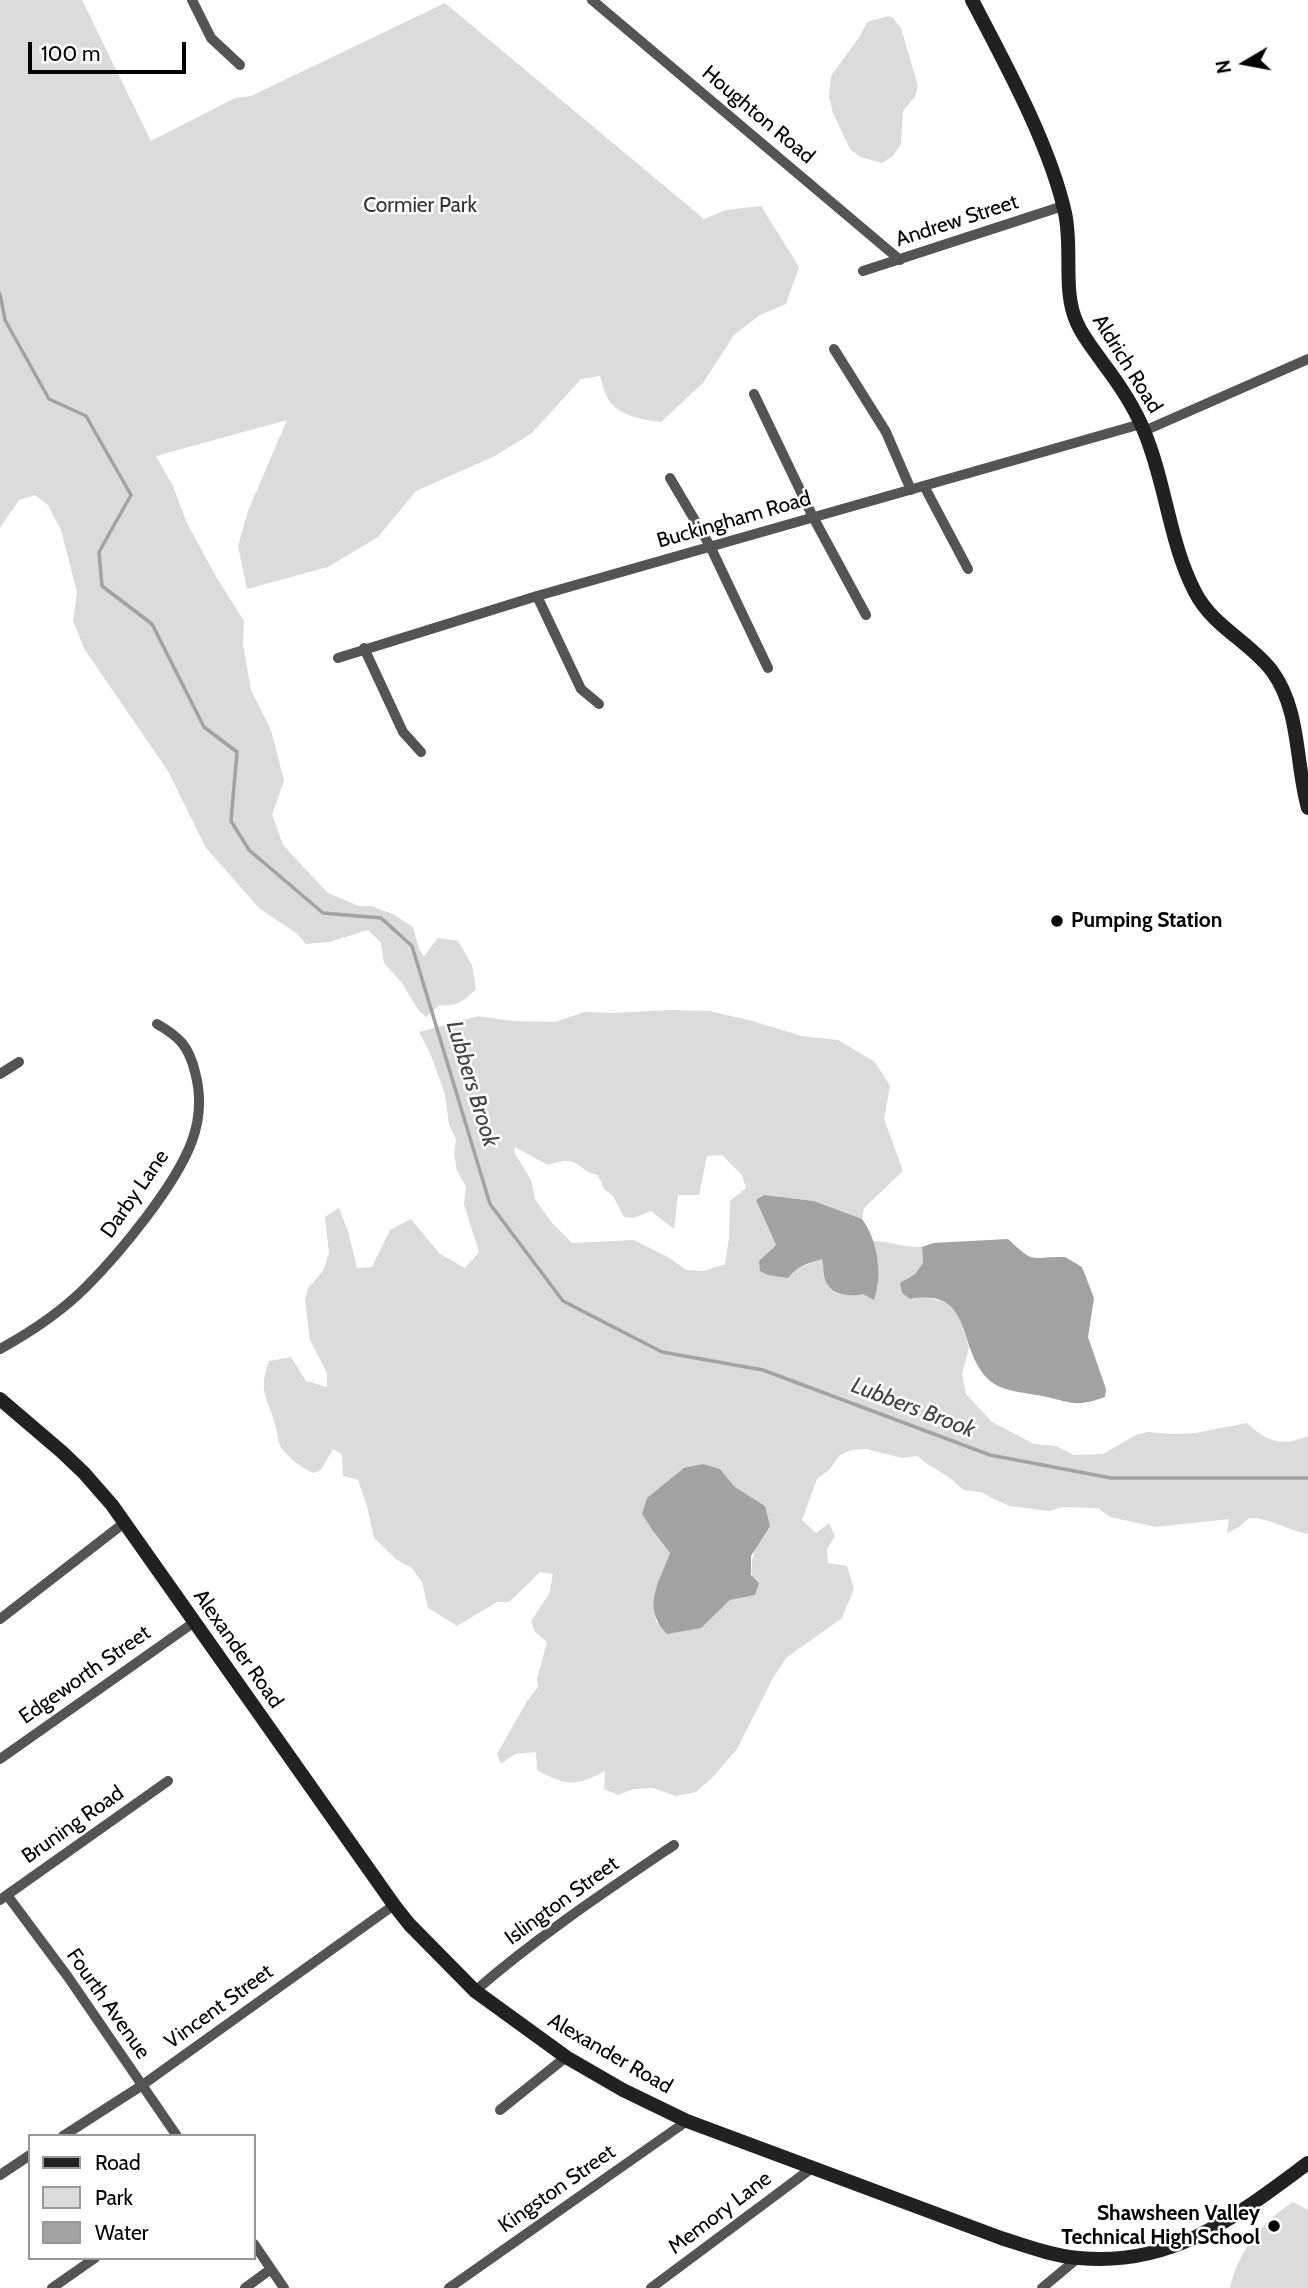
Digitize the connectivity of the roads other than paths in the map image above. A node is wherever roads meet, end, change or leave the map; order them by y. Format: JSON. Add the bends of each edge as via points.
{"nodes":[{"id":1,"x":192,"y":0,"type":"edge"},
{"id":2,"x":592,"y":0,"type":"edge"},
{"id":3,"x":972,"y":0,"type":"edge"},
{"id":4,"x":240,"y":65,"type":"dead end"},
{"id":5,"x":1063,"y":206,"type":"junction"},
{"id":6,"x":900,"y":260,"type":"junction"},
{"id":7,"x":863,"y":271,"type":"dead end"},
{"id":8,"x":834,"y":349,"type":"dead end"},
{"id":9,"x":1308,"y":359,"type":"edge"},
{"id":10,"x":754,"y":394,"type":"dead end"},
{"id":11,"x":1143,"y":428,"type":"junction"},
{"id":12,"x":670,"y":478,"type":"dead end"},
{"id":13,"x":924,"y":485,"type":"junction"},
{"id":14,"x":911,"y":490,"type":"junction"},
{"id":15,"x":813,"y":517,"type":"junction"},
{"id":16,"x":710,"y":547,"type":"junction"},
{"id":17,"x":968,"y":569,"type":"dead end"},
{"id":18,"x":537,"y":596,"type":"junction"},
{"id":19,"x":866,"y":615,"type":"dead end"},
{"id":20,"x":364,"y":648,"type":"junction"},
{"id":21,"x":338,"y":658,"type":"dead end"},
{"id":22,"x":768,"y":668,"type":"dead end"},
{"id":23,"x":599,"y":704,"type":"dead end"},
{"id":24,"x":421,"y":752,"type":"dead end"},
{"id":25,"x":1308,"y":808,"type":"edge"},
{"id":26,"x":157,"y":1024,"type":"dead end"},
{"id":27,"x":19,"y":1062,"type":"dead end"},
{"id":28,"x":0,"y":1074,"type":"edge"},
{"id":29,"x":0,"y":1349,"type":"edge"},
{"id":30,"x":0,"y":1399,"type":"edge"},
{"id":31,"x":124,"y":1523,"type":"junction"},
{"id":32,"x":0,"y":1619,"type":"edge"},
{"id":33,"x":193,"y":1623,"type":"junction"},
{"id":34,"x":0,"y":1759,"type":"edge"},
{"id":35,"x":168,"y":1780,"type":"dead end"},
{"id":36,"x":674,"y":1845,"type":"dead end"},
{"id":37,"x":3,"y":1898,"type":"edge"},
{"id":38,"x":394,"y":1905,"type":"junction"},
{"id":39,"x":475,"y":1991,"type":"junction"},
{"id":40,"x":566,"y":2057,"type":"junction"},
{"id":41,"x":141,"y":2086,"type":"junction"},
{"id":42,"x":500,"y":2110,"type":"dead end"},
{"id":43,"x":687,"y":2121,"type":"junction"},
{"id":44,"x":66,"y":2134,"type":"edge"},
{"id":45,"x":176,"y":2134,"type":"edge"},
{"id":46,"x":28,"y":2156,"type":"edge"},
{"id":47,"x":1308,"y":2163,"type":"edge"},
{"id":48,"x":812,"y":2168,"type":"junction"},
{"id":49,"x":0,"y":2175,"type":"edge"},
{"id":50,"x":256,"y":2247,"type":"edge"},
{"id":51,"x":1078,"y":2258,"type":"junction"},
{"id":52,"x":92,"y":2260,"type":"edge"},
{"id":53,"x":271,"y":2269,"type":"junction"},
{"id":54,"x":52,"y":2288,"type":"edge"},
{"id":55,"x":244,"y":2288,"type":"edge"},
{"id":56,"x":284,"y":2288,"type":"edge"},
{"id":57,"x":449,"y":2288,"type":"edge"},
{"id":58,"x":651,"y":2288,"type":"edge"},
{"id":59,"x":1042,"y":2288,"type":"edge"}],
"edges":[{"from":1,"to":4,"type":"street","via":[[210,36]]},
{"from":2,"to":6,"type":"street","name":"Houghton Road"},
{"from":3,"to":5,"type":"street","name":"Aldrich Road","via":[[1028,114]]},
{"from":5,"to":6,"type":"street","name":"Andrew Street"},
{"from":5,"to":11,"type":"street","name":"Aldrich Road","via":[[1075,319]]},
{"from":6,"to":7,"type":"street","name":"Andrew Street"},
{"from":8,"to":14,"type":"street","via":[[886,432]]},
{"from":9,"to":11,"type":"street","name":"Buckingham Road"},
{"from":10,"to":15,"type":"street"},
{"from":11,"to":13,"type":"street","name":"Buckingham Road"},
{"from":11,"to":25,"type":"street","name":"Aldrich Road","via":[[1183,566],[1196,595],[1208,614],[1270,669],[1287,698]]},
{"from":12,"to":16,"type":"street"},
{"from":13,"to":14,"type":"street","name":"Buckingham Road"},
{"from":13,"to":17,"type":"street"},
{"from":14,"to":15,"type":"street","name":"Buckingham Road"},
{"from":15,"to":16,"type":"street","name":"Buckingham Road"},
{"from":15,"to":19,"type":"street"},
{"from":16,"to":18,"type":"street","name":"Buckingham Road"},
{"from":16,"to":22,"type":"street"},
{"from":18,"to":20,"type":"street","name":"Buckingham Road"},
{"from":18,"to":23,"type":"street","via":[[581,689]]},
{"from":20,"to":21,"type":"street","name":"Buckingham Road"},
{"from":20,"to":24,"type":"street","via":[[402,731]]},
{"from":26,"to":29,"type":"street","name":"Darby Lane","via":[[185,1046],[199,1089],[193,1139],[181,1164],[131,1235],[85,1288],[48,1319]]},
{"from":27,"to":28,"type":"street"},
{"from":30,"to":31,"type":"street","name":"Alexander Road","via":[[62,1452]]},
{"from":31,"to":32,"type":"street"},
{"from":31,"to":33,"type":"street","name":"Alexander Road"},
{"from":33,"to":34,"type":"street","name":"Edgeworth Street"},
{"from":33,"to":38,"type":"street","name":"Alexander Road"},
{"from":35,"to":37,"type":"street","name":"Bruning Road"},
{"from":36,"to":39,"type":"street","name":"Islington Street"},
{"from":37,"to":41,"type":"street","name":"Fourth Avenue","via":[[68,1977]]},
{"from":38,"to":39,"type":"street","name":"Alexander Road"},
{"from":38,"to":41,"type":"street","name":"Vincent Street"},
{"from":39,"to":40,"type":"street","name":"Alexander Road"},
{"from":40,"to":42,"type":"street"},
{"from":40,"to":43,"type":"street","name":"Alexander Road"},
{"from":41,"to":44,"type":"street","name":"Vincent Street"},
{"from":41,"to":45,"type":"street","name":"Fourth Avenue"},
{"from":43,"to":48,"type":"street","name":"Alexander Road"},
{"from":43,"to":57,"type":"street","name":"Kingston Street"},
{"from":46,"to":49,"type":"street"},
{"from":47,"to":51,"type":"street","name":"Alexander Road","via":[[1224,2223],[1186,2242],[1146,2254]]},
{"from":48,"to":51,"type":"street","name":"Alexander Road","via":[[1030,2248]]},
{"from":48,"to":58,"type":"street","name":"Memory Lane"},
{"from":50,"to":53,"type":"street"},
{"from":51,"to":59,"type":"street"},
{"from":52,"to":54,"type":"street"},
{"from":53,"to":55,"type":"street"},
{"from":53,"to":56,"type":"street"}]}
